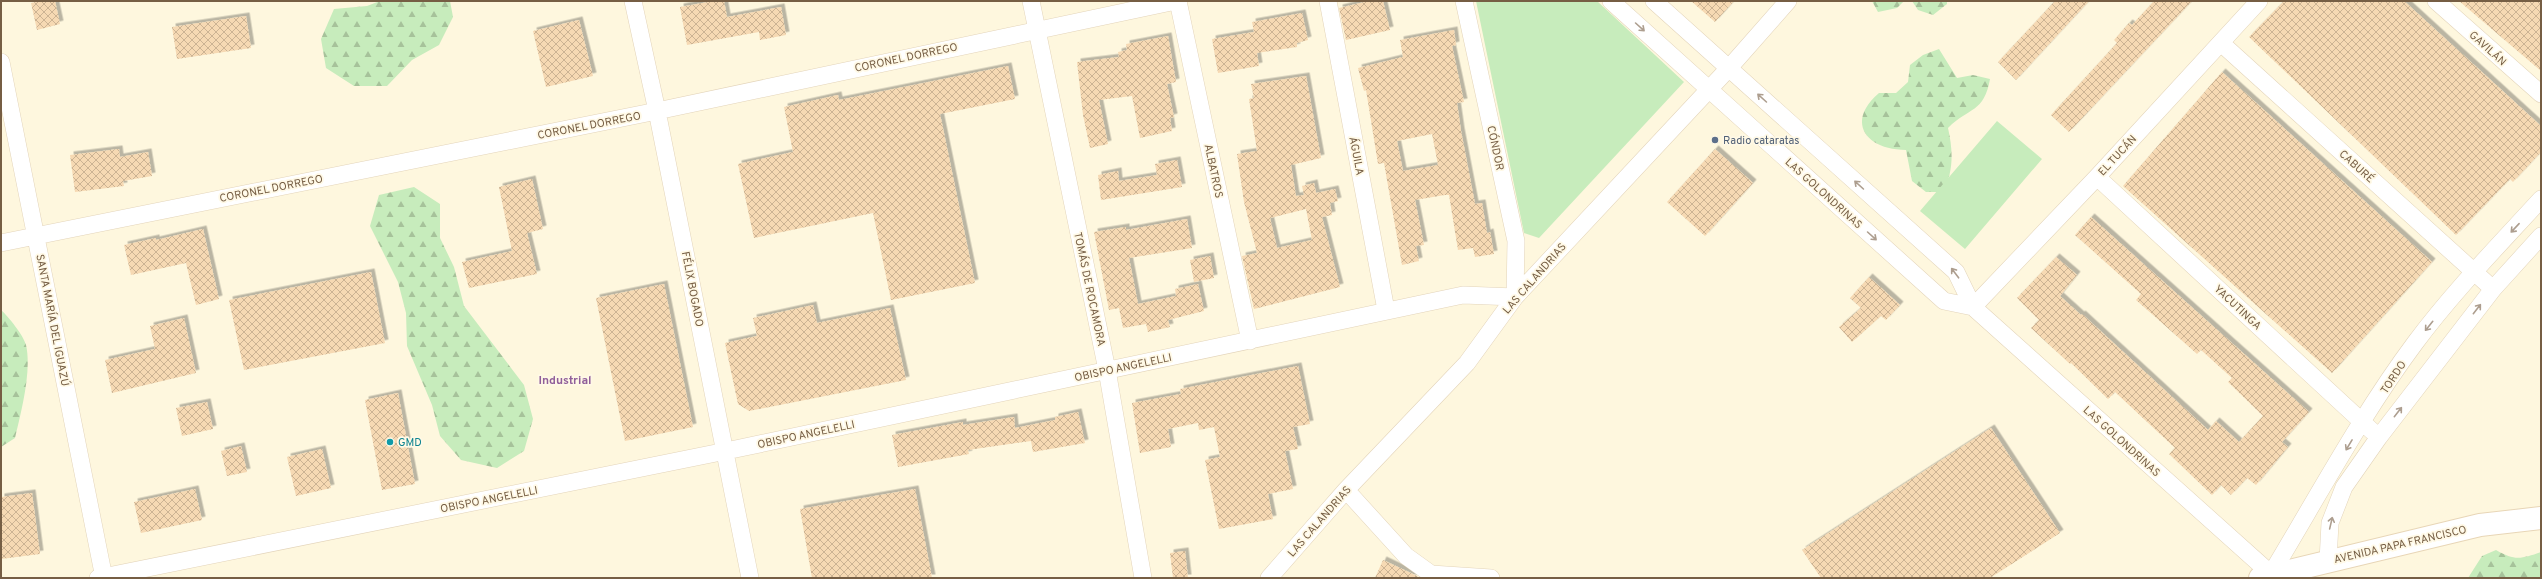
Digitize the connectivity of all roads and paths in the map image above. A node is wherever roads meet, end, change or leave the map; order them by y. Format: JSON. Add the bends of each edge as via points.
{"nodes":[{"id":1,"x":633,"y":1,"type":"edge"},
{"id":2,"x":1031,"y":1,"type":"edge"},
{"id":3,"x":1177,"y":1,"type":"edge"},
{"id":4,"x":1328,"y":1,"type":"edge"},
{"id":5,"x":1464,"y":1,"type":"edge"},
{"id":6,"x":1611,"y":1,"type":"edge"},
{"id":7,"x":1654,"y":1,"type":"edge"},
{"id":8,"x":1788,"y":1,"type":"edge"},
{"id":9,"x":2259,"y":1,"type":"edge"},
{"id":10,"x":2436,"y":1,"type":"edge"},
{"id":11,"x":1037,"y":29,"type":"junction"},
{"id":12,"x":2221,"y":43,"type":"junction"},
{"id":13,"x":1,"y":62,"type":"edge"},
{"id":14,"x":1729,"y":68,"type":"junction"},
{"id":15,"x":1708,"y":88,"type":"junction"},
{"id":16,"x":2541,"y":94,"type":"edge"},
{"id":17,"x":657,"y":111,"type":"junction"},
{"id":18,"x":2097,"y":177,"type":"junction"},
{"id":19,"x":2541,"y":199,"type":"edge"},
{"id":20,"x":36,"y":236,"type":"junction"},
{"id":21,"x":2541,"y":236,"type":"edge"},
{"id":22,"x":1,"y":243,"type":"edge"},
{"id":23,"x":2474,"y":272,"type":"junction"},
{"id":24,"x":2493,"y":289,"type":"junction"},
{"id":25,"x":1515,"y":296,"type":"junction"},
{"id":26,"x":1973,"y":307,"type":"junction"},
{"id":27,"x":1386,"y":310,"type":"junction"},
{"id":28,"x":1250,"y":341,"type":"junction"},
{"id":29,"x":1107,"y":370,"type":"junction"},
{"id":30,"x":2363,"y":424,"type":"junction"},
{"id":31,"x":2379,"y":437,"type":"junction"},
{"id":32,"x":726,"y":451,"type":"junction"},
{"id":33,"x":1346,"y":490,"type":"junction"},
{"id":34,"x":2541,"y":518,"type":"edge"},
{"id":35,"x":2328,"y":561,"type":"junction"},
{"id":36,"x":1430,"y":576,"type":"edge"},
{"id":37,"x":2266,"y":576,"type":"edge"},
{"id":38,"x":102,"y":578,"type":"edge"},
{"id":39,"x":750,"y":578,"type":"edge"},
{"id":40,"x":1143,"y":578,"type":"edge"},
{"id":41,"x":1269,"y":578,"type":"edge"},
{"id":42,"x":1491,"y":578,"type":"edge"}],
"edges":[{"from":1,"to":17,"type":"street","name":"FÉLIX BOGADO"},
{"from":2,"to":11,"type":"street","name":"TOMÁS DE ROCAMORA"},
{"from":3,"to":11,"type":"street","name":"CORONEL DORREGO"},
{"from":3,"to":28,"type":"street","name":"ALBATROS"},
{"from":4,"to":27,"type":"street","name":"ÁGUILA"},
{"from":5,"to":25,"type":"street","name":"CÓNDOR","via":[[1516,241]]},
{"from":6,"to":15,"type":"street","name":"LAS GOLONDRINAS","one_way":true},
{"from":7,"to":14,"type":"street","name":"LAS GOLONDRINAS"},
{"from":8,"to":14,"type":"street","name":"LAS CALANDRIAS"},
{"from":9,"to":12,"type":"street","name":"EL TUCÁN"},
{"from":10,"to":16,"type":"street","name":"GAVILÁN"},
{"from":11,"to":17,"type":"street","name":"CORONEL DORREGO"},
{"from":11,"to":29,"type":"street","name":"TOMÁS DE ROCAMORA"},
{"from":12,"to":18,"type":"street","name":"EL TUCÁN"},
{"from":12,"to":23,"type":"street","name":"CABURÉ"},
{"from":13,"to":20,"type":"street","name":"SANTA MARÍA DEL IGUAZÚ"},
{"from":14,"to":15,"type":"street","name":"LAS CALANDRIAS"},
{"from":26,"to":14,"type":"street","name":"LAS GOLONDRINAS","one_way":true,"via":[[1956,272]]},
{"from":15,"to":25,"type":"street","name":"LAS CALANDRIAS"},
{"from":15,"to":26,"type":"street","name":"LAS GOLONDRINAS","one_way":true,"via":[[1944,301]]},
{"from":17,"to":20,"type":"street","name":"CORONEL DORREGO"},
{"from":17,"to":32,"type":"street","name":"FÉLIX BOGADO"},
{"from":18,"to":26,"type":"street","name":"EL TUCÁN"},
{"from":18,"to":30,"type":"street","name":"YACUTINGA"},
{"from":19,"to":23,"type":"street","name":"TORDO","one_way":true},
{"from":20,"to":22,"type":"street","name":"CORONEL DORREGO"},
{"from":20,"to":38,"type":"street","name":"SANTA MARÍA DEL IGUAZÚ"},
{"from":21,"to":24,"type":"street"},
{"from":23,"to":24,"type":"street","name":"CABURÉ"},
{"from":23,"to":30,"type":"street","name":"TORDO","one_way":true,"via":[[2415,343]]},
{"from":31,"to":24,"type":"street","one_way":true},
{"from":25,"to":27,"type":"street","name":"OBISPO ANGELELLI","via":[[1463,295]]},
{"from":25,"to":33,"type":"street","name":"LAS CALANDRIAS","via":[[1467,363]]},
{"from":26,"to":37,"type":"street","name":"LAS GOLONDRINAS"},
{"from":27,"to":28,"type":"street","name":"OBISPO ANGELELLI"},
{"from":28,"to":29,"type":"street","name":"OBISPO ANGELELLI"},
{"from":29,"to":32,"type":"street","name":"OBISPO ANGELELLI"},
{"from":29,"to":40,"type":"street","name":"TOMÁS DE ROCAMORA"},
{"from":30,"to":31,"type":"street","name":"YACUTINGA"},
{"from":30,"to":37,"type":"street","name":"TORDO","one_way":true},
{"from":35,"to":31,"type":"street","one_way":true,"via":[[2330,523],[2344,487]]},
{"from":32,"to":38,"type":"street","name":"OBISPO ANGELELLI"},
{"from":32,"to":39,"type":"street","name":"FÉLIX BOGADO"},
{"from":33,"to":36,"type":"street","via":[[1406,556]]},
{"from":33,"to":41,"type":"street","name":"LAS CALANDRIAS"},
{"from":34,"to":35,"type":"main road","name":"AVENIDA PAPA FRANCISCO","via":[[2480,526]]},
{"from":35,"to":37,"type":"main road","name":"AVENIDA PAPA FRANCISCO"},
{"from":36,"to":42,"type":"street"}]}
